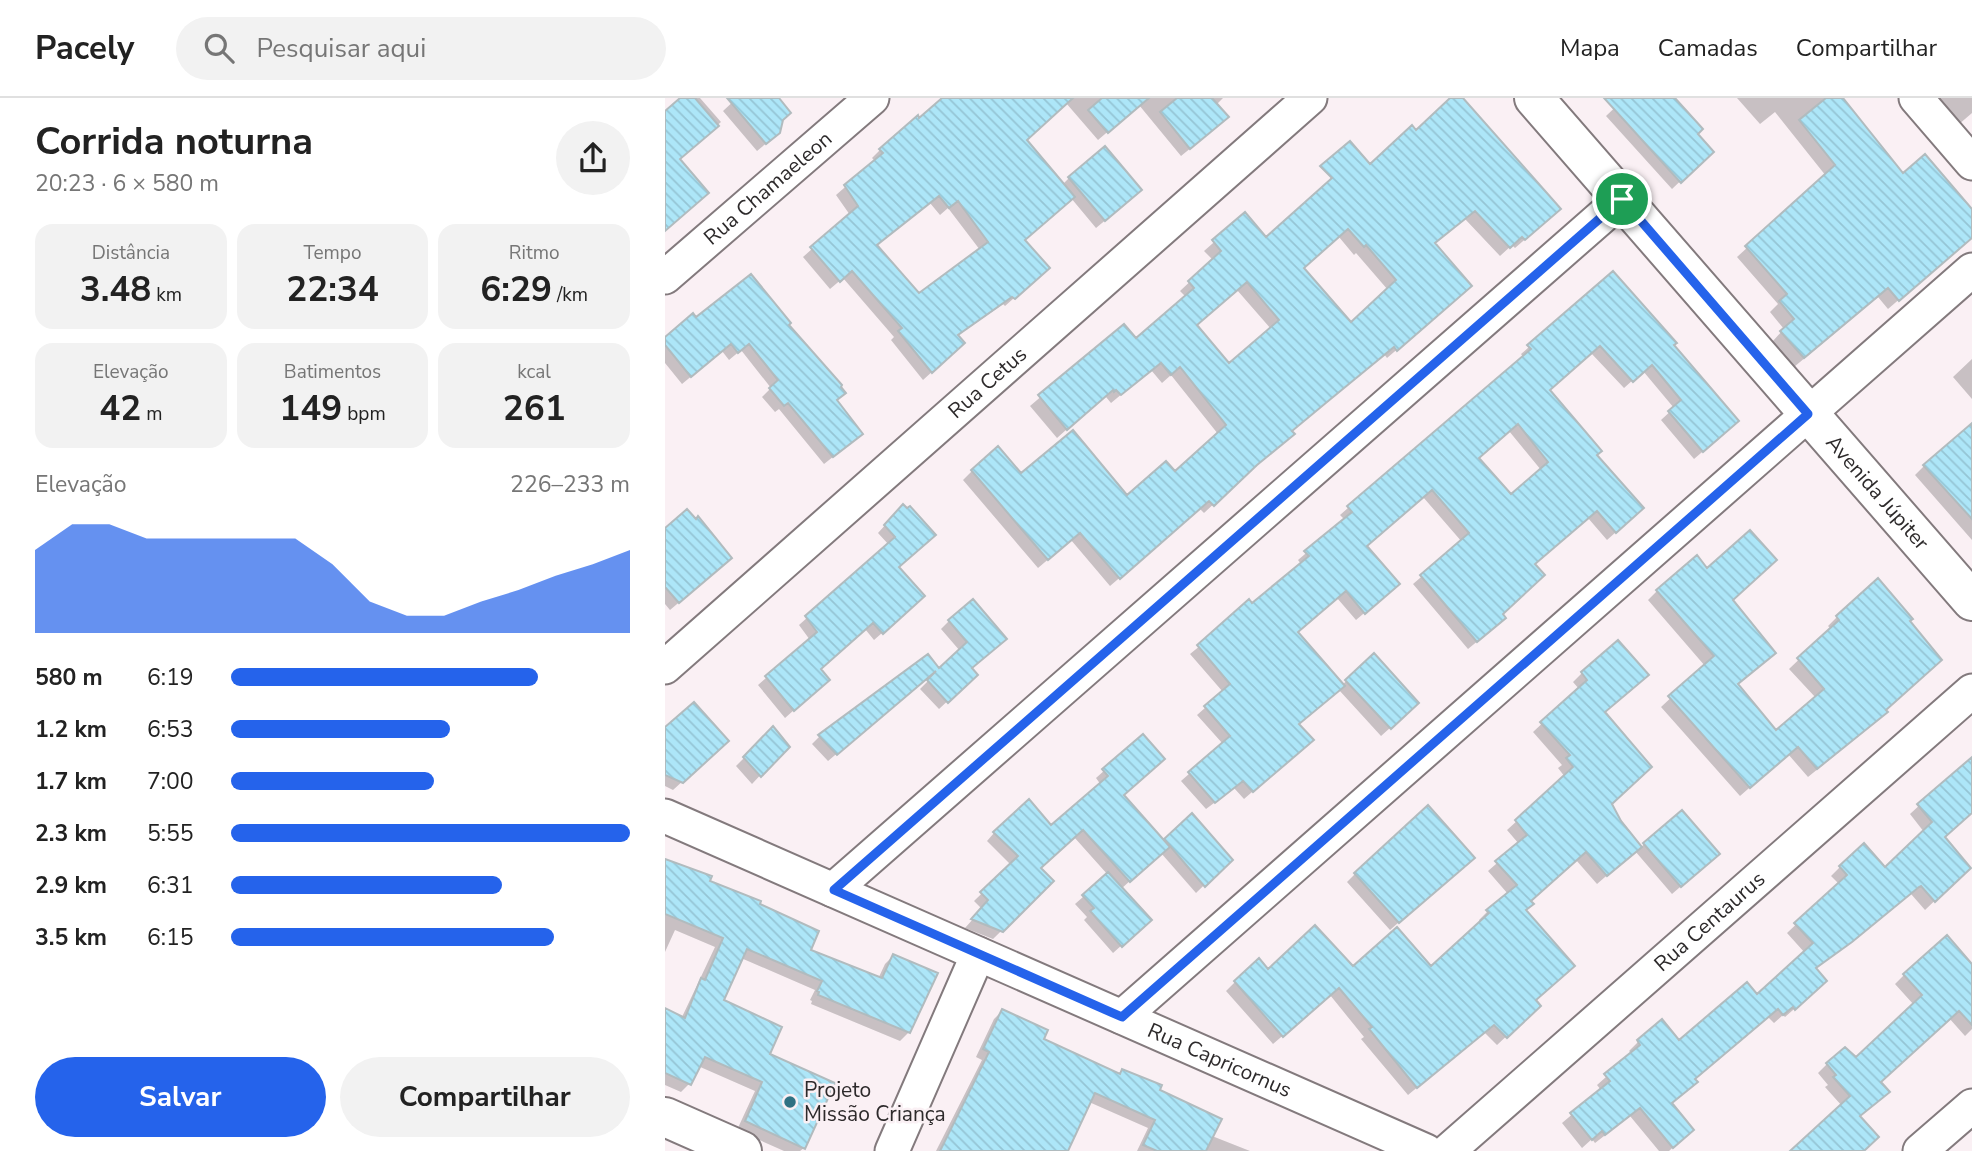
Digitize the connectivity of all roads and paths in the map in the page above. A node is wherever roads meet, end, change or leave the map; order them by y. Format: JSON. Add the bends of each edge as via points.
{"nodes":[{"id":1,"x":872,"y":98,"type":"edge"},
{"id":2,"x":1310,"y":98,"type":"edge"},
{"id":3,"x":1534,"y":98,"type":"edge"},
{"id":4,"x":1916,"y":98,"type":"edge"},
{"id":5,"x":1972,"y":163,"type":"edge"},
{"id":6,"x":1622,"y":199,"type":"junction"},
{"id":7,"x":1972,"y":270,"type":"edge"},
{"id":8,"x":665,"y":277,"type":"edge"},
{"id":9,"x":1808,"y":414,"type":"junction"},
{"id":10,"x":1972,"y":601,"type":"edge"},
{"id":11,"x":665,"y":667,"type":"edge"},
{"id":12,"x":1972,"y":691,"type":"edge"},
{"id":13,"x":665,"y":816,"type":"edge"},
{"id":14,"x":834,"y":890,"type":"junction"},
{"id":15,"x":978,"y":954,"type":"junction"},
{"id":16,"x":1122,"y":1017,"type":"junction"},
{"id":17,"x":1972,"y":1106,"type":"edge"},
{"id":18,"x":665,"y":1118,"type":"edge"},
{"id":19,"x":743,"y":1151,"type":"edge"},
{"id":20,"x":892,"y":1151,"type":"edge"},
{"id":21,"x":1426,"y":1151,"type":"edge"},
{"id":22,"x":1448,"y":1151,"type":"edge"},
{"id":23,"x":1920,"y":1151,"type":"edge"}],
"edges":[{"from":1,"to":8,"type":"street","name":"Rua Chamaeleon"},
{"from":2,"to":11,"type":"street","name":"Rua Cetus"},
{"from":3,"to":6,"type":"main road","name":"Avenida Júpiter"},
{"from":4,"to":5,"type":"street"},
{"from":6,"to":9,"type":"main road","name":"Avenida Júpiter"},
{"from":6,"to":14,"type":"street"},
{"from":7,"to":9,"type":"street"},
{"from":9,"to":10,"type":"main road","name":"Avenida Júpiter"},
{"from":9,"to":16,"type":"street"},
{"from":12,"to":22,"type":"street","name":"Rua Centaurus"},
{"from":13,"to":14,"type":"street","name":"Rua Capricornus"},
{"from":14,"to":15,"type":"street","name":"Rua Capricornus"},
{"from":15,"to":16,"type":"street","name":"Rua Capricornus"},
{"from":15,"to":20,"type":"street"},
{"from":16,"to":21,"type":"street","name":"Rua Capricornus"},
{"from":17,"to":23,"type":"street"},
{"from":18,"to":19,"type":"main road"}]}
